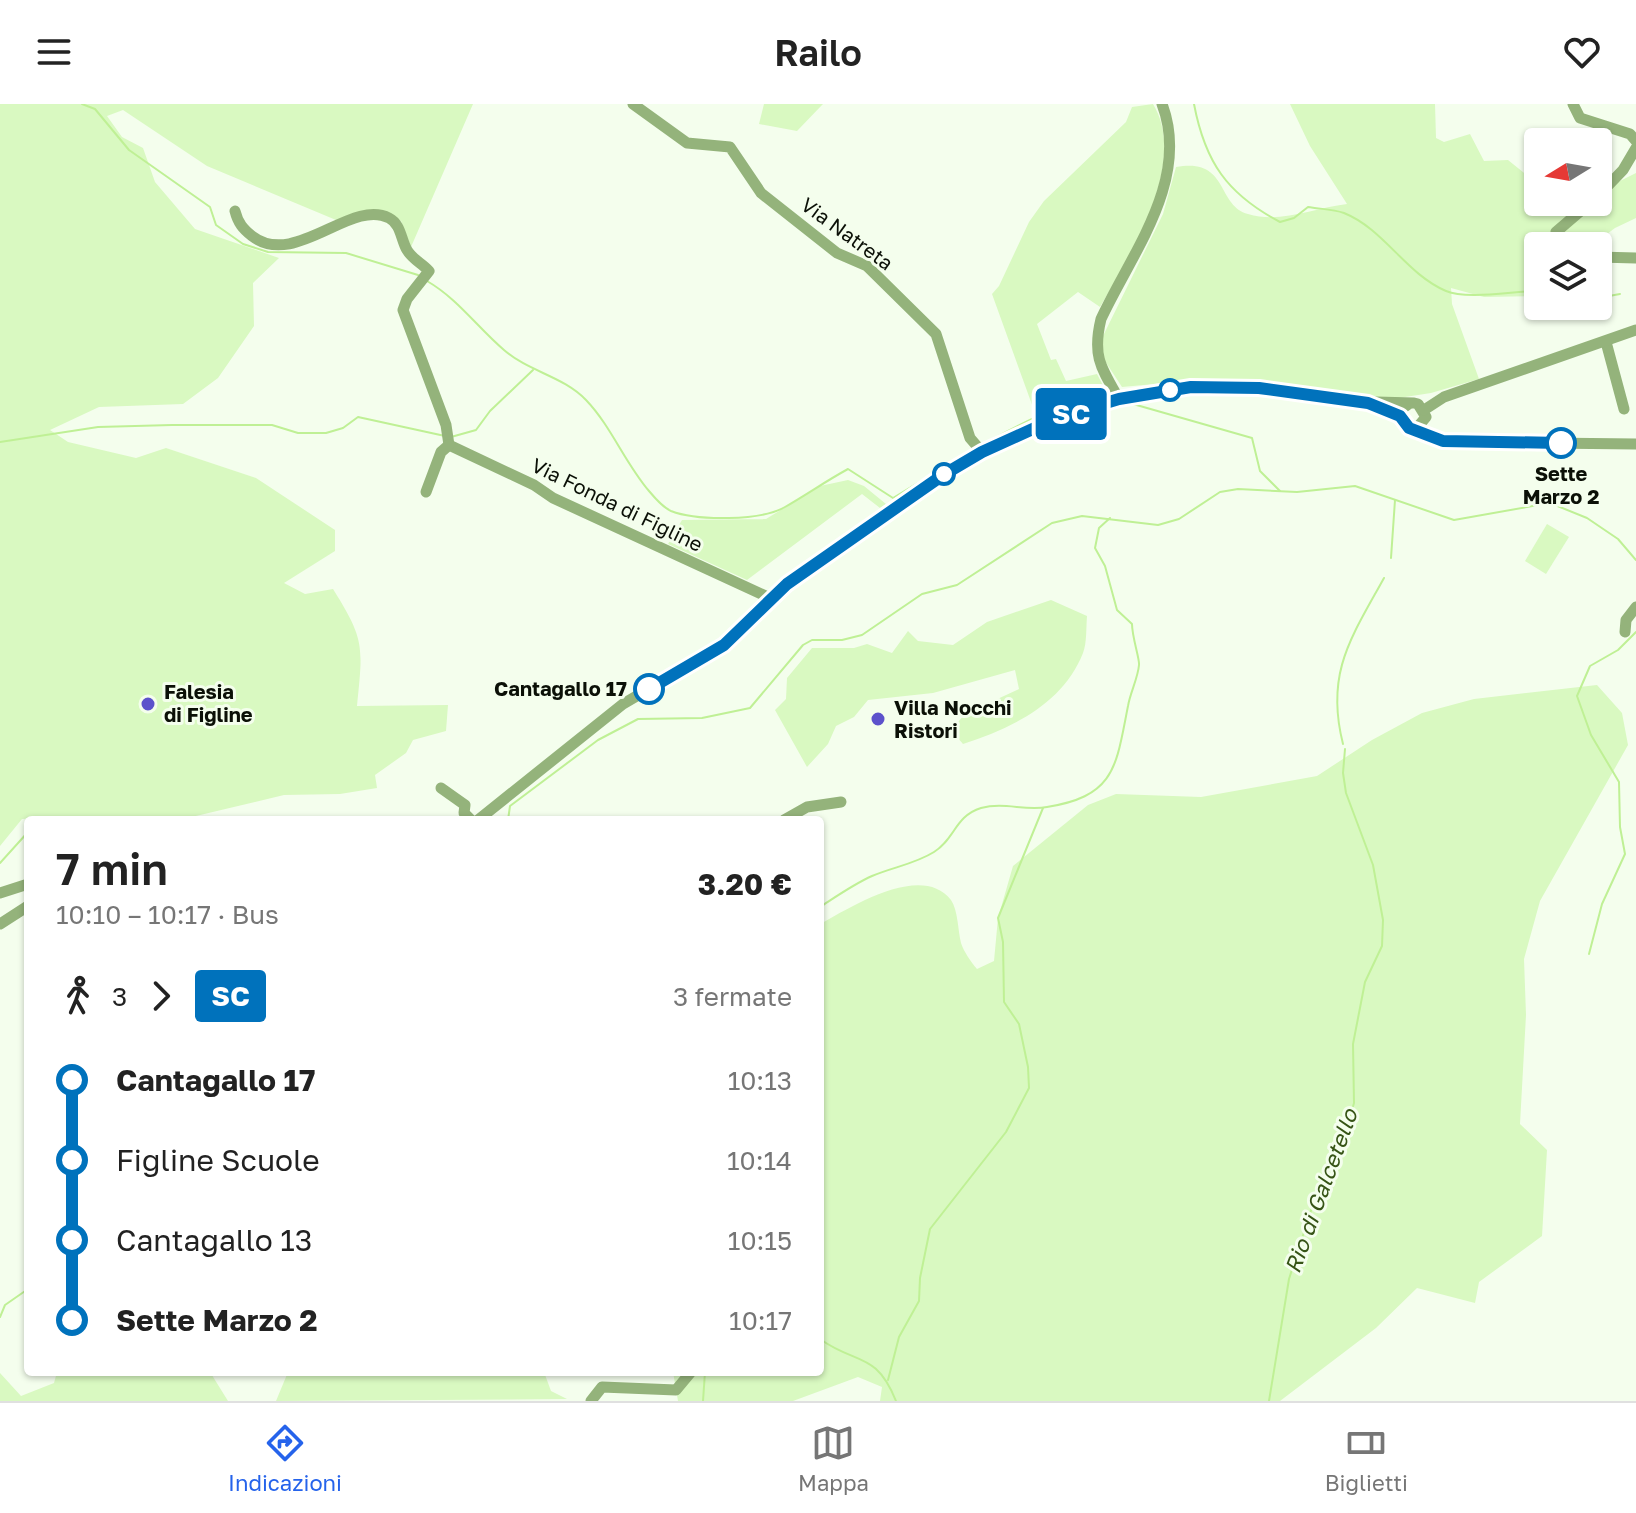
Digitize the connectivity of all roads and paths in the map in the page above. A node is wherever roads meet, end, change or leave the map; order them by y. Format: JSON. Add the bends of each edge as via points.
{"nodes":[{"id":1,"x":633,"y":104,"type":"edge"},
{"id":2,"x":1162,"y":104,"type":"edge"},
{"id":3,"x":1573,"y":104,"type":"edge"},
{"id":4,"x":1636,"y":141,"type":"edge"},
{"id":5,"x":1636,"y":148,"type":"edge"},
{"id":6,"x":1612,"y":181,"type":"edge"},
{"id":7,"x":235,"y":211,"type":"dead end"},
{"id":8,"x":1575,"y":216,"type":"edge"},
{"id":9,"x":1556,"y":232,"type":"edge"},
{"id":10,"x":1612,"y":257,"type":"edge"},
{"id":11,"x":1636,"y":258,"type":"edge"},
{"id":12,"x":1636,"y":330,"type":"edge"},
{"id":13,"x":1606,"y":342,"type":"junction"},
{"id":14,"x":1115,"y":401,"type":"junction"},
{"id":15,"x":1368,"y":403,"type":"junction"},
{"id":16,"x":1410,"y":403,"type":"junction"},
{"id":17,"x":1624,"y":409,"type":"dead end"},
{"id":18,"x":1425,"y":415,"type":"junction"},
{"id":19,"x":1400,"y":416,"type":"junction"},
{"id":20,"x":1412,"y":429,"type":"junction"},
{"id":21,"x":1431,"y":436,"type":"junction"},
{"id":22,"x":1636,"y":444,"type":"edge"},
{"id":23,"x":449,"y":445,"type":"junction"},
{"id":24,"x":980,"y":449,"type":"junction"},
{"id":25,"x":426,"y":492,"type":"dead end"},
{"id":26,"x":770,"y":598,"type":"junction"},
{"id":27,"x":1636,"y":607,"type":"edge"},
{"id":28,"x":1625,"y":632,"type":"dead end"},
{"id":29,"x":441,"y":788,"type":"dead end"},
{"id":30,"x":841,"y":802,"type":"dead end"},
{"id":31,"x":467,"y":816,"type":"edge"},
{"id":32,"x":483,"y":816,"type":"edge"},
{"id":33,"x":791,"y":816,"type":"edge"},
{"id":34,"x":24,"y":885,"type":"edge"},
{"id":35,"x":0,"y":893,"type":"edge"},
{"id":36,"x":24,"y":909,"type":"edge"},
{"id":37,"x":0,"y":924,"type":"edge"},
{"id":38,"x":688,"y":1376,"type":"edge"},
{"id":39,"x":591,"y":1401,"type":"edge"}],
"edges":[{"from":1,"to":24,"type":"street","name":"Via Natreta","via":[[687,143],[730,147],[761,193],[896,292],[936,334],[968,434]]},
{"from":2,"to":14,"type":"street","via":[[1170,155],[1160,198],[1101,319],[1097,338],[1100,366]]},
{"from":3,"to":4,"type":"street","via":[[1580,118],[1630,134]]},
{"from":5,"to":6,"type":"street"},
{"from":7,"to":23,"type":"street","via":[[242,228],[257,240],[277,244],[303,241],[344,222],[374,216],[396,223],[412,259],[429,271],[403,310]]},
{"from":8,"to":9,"type":"street"},
{"from":10,"to":11,"type":"street"},
{"from":12,"to":13,"type":"street"},
{"from":13,"to":17,"type":"street"},
{"from":13,"to":18,"type":"street","via":[[1444,397]]},
{"from":14,"to":15,"type":"street","via":[[1197,387],[1259,388]]},
{"from":14,"to":24,"type":"street"},
{"from":15,"to":16,"type":"street"},
{"from":15,"to":19,"type":"street"},
{"from":16,"to":18,"type":"street"},
{"from":16,"to":19,"type":"street"},
{"from":18,"to":20,"type":"street"},
{"from":18,"to":21,"type":"street"},
{"from":19,"to":20,"type":"street"},
{"from":20,"to":21,"type":"street"},
{"from":21,"to":22,"type":"street","via":[[1457,442]]},
{"from":23,"to":25,"type":"street","via":[[441,452]]},
{"from":23,"to":26,"type":"street","name":"Via Fonda di Figline"},
{"from":24,"to":26,"type":"street"},
{"from":26,"to":32,"type":"street","via":[[724,645],[623,704]]},
{"from":27,"to":28,"type":"street"},
{"from":29,"to":31,"type":"street","via":[[465,805]]},
{"from":30,"to":33,"type":"street","via":[[807,807]]},
{"from":34,"to":35,"type":"street"},
{"from":36,"to":37,"type":"street"},
{"from":38,"to":39,"type":"street","via":[[676,1390],[602,1387]]}]}
